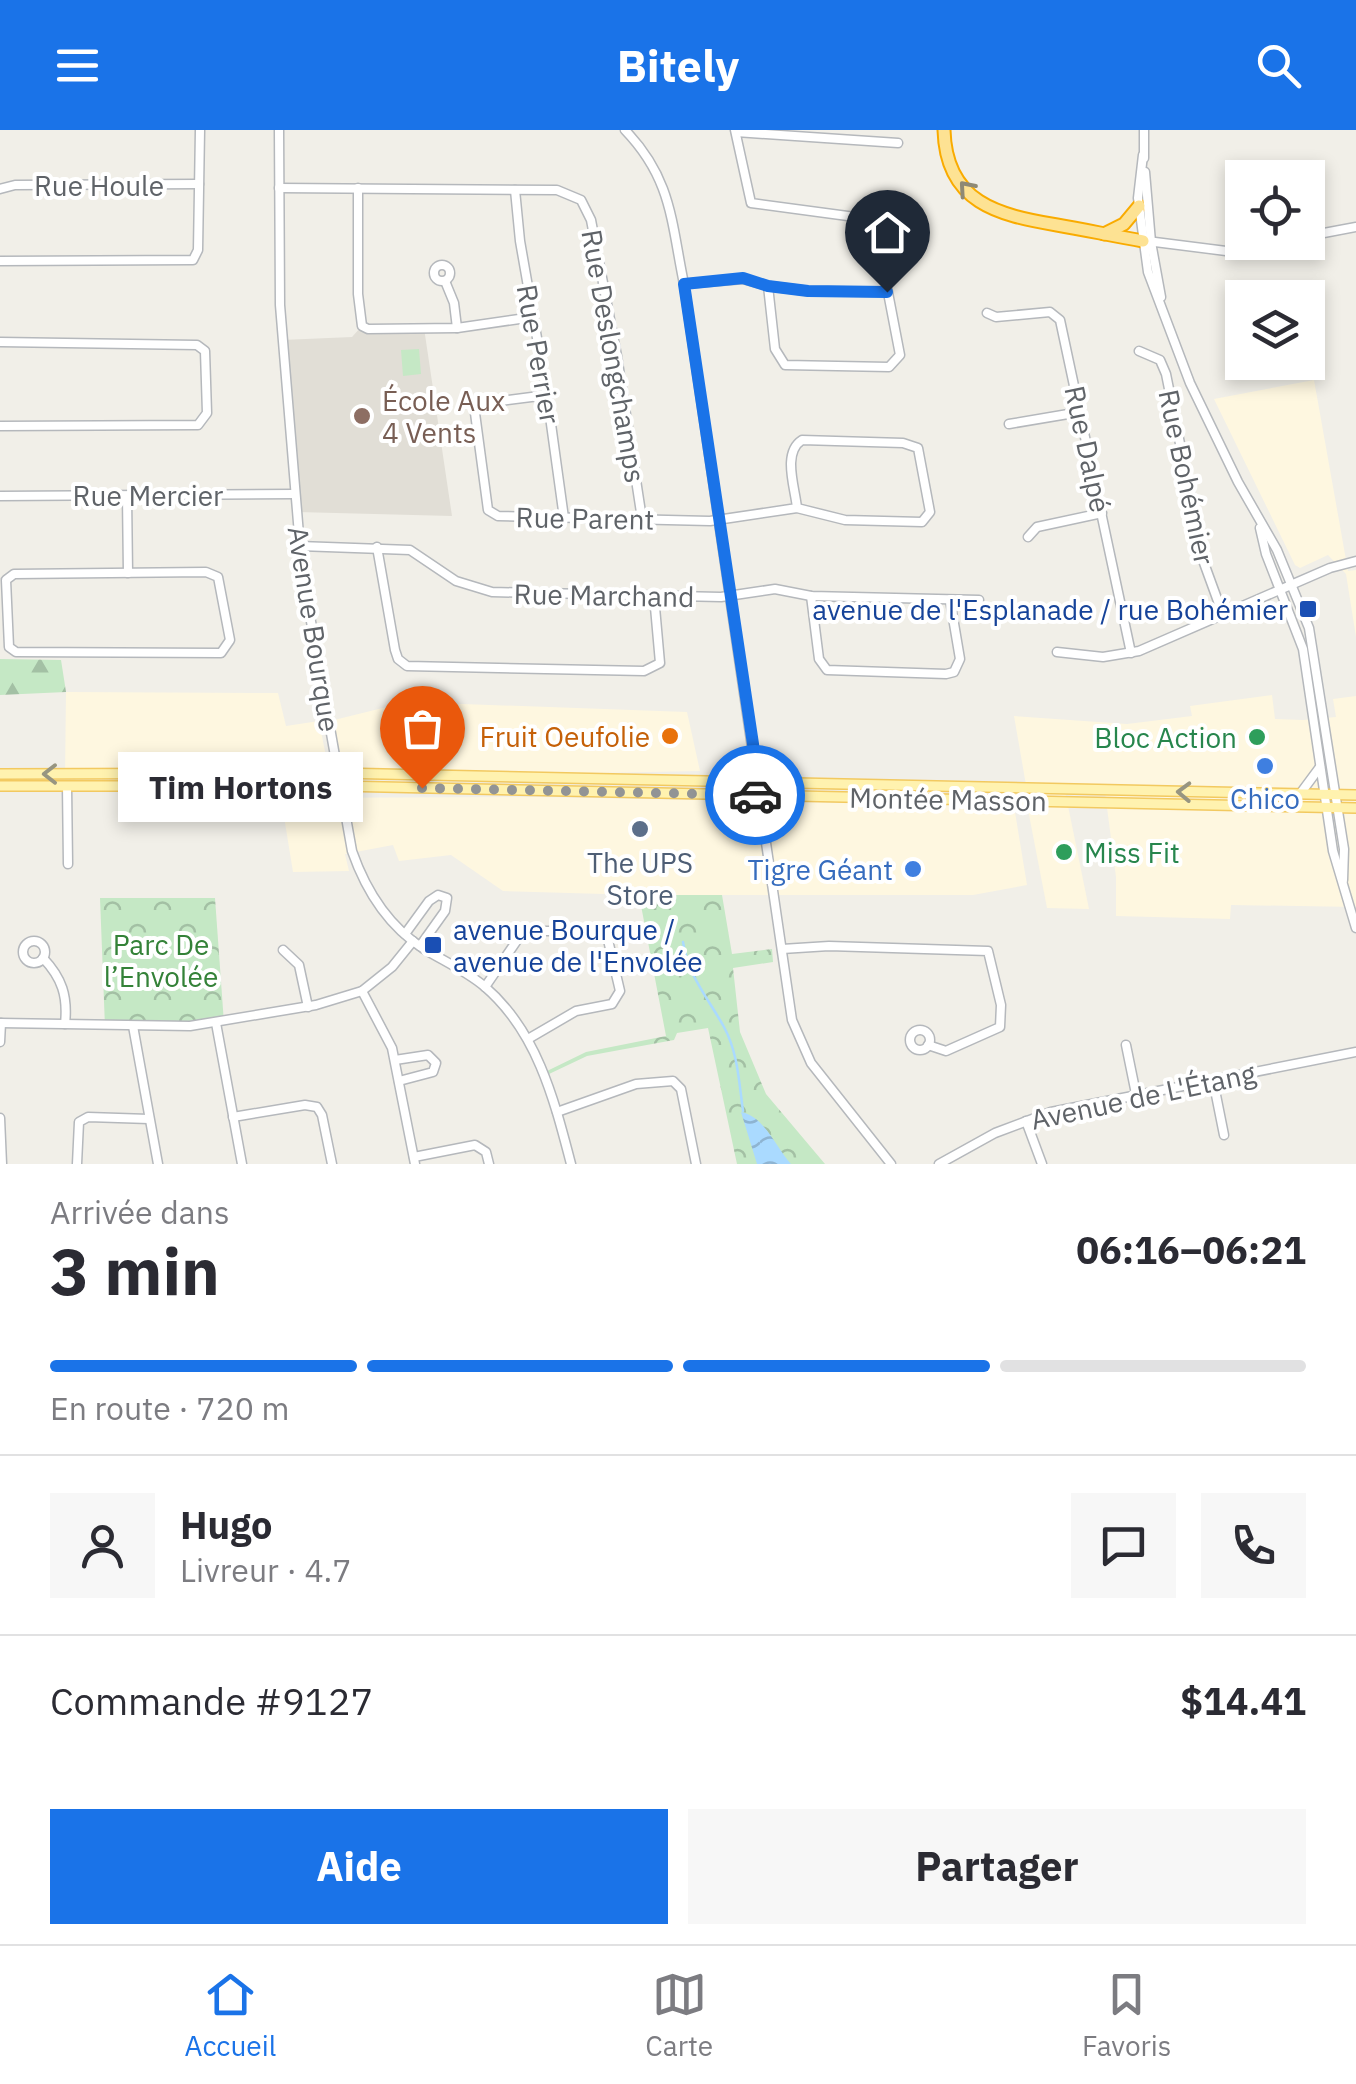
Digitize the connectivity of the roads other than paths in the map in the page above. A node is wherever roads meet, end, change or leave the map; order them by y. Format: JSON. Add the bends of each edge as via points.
{"nodes":[{"id":1,"x":200,"y":130,"type":"edge"},
{"id":2,"x":279,"y":130,"type":"edge"},
{"id":3,"x":625,"y":130,"type":"edge"},
{"id":4,"x":944,"y":130,"type":"edge"},
{"id":5,"x":1144,"y":130,"type":"edge"},
{"id":6,"x":735,"y":131,"type":"edge"},
{"id":7,"x":898,"y":144,"type":"dead end"},
{"id":8,"x":1144,"y":155,"type":"junction"},
{"id":9,"x":200,"y":184,"type":"junction"},
{"id":10,"x":279,"y":188,"type":"junction"},
{"id":11,"x":358,"y":188,"type":"junction"},
{"id":12,"x":0,"y":189,"type":"edge"},
{"id":13,"x":515,"y":190,"type":"junction"},
{"id":14,"x":1139,"y":206,"type":"junction"},
{"id":15,"x":1356,"y":226,"type":"edge"},
{"id":16,"x":1325,"y":232,"type":"edge"},
{"id":17,"x":1104,"y":234,"type":"junction"},
{"id":18,"x":1147,"y":241,"type":"junction"},
{"id":19,"x":1225,"y":251,"type":"edge"},
{"id":20,"x":0,"y":260,"type":"edge"},
{"id":21,"x":445,"y":282,"type":"dead end"},
{"id":22,"x":684,"y":284,"type":"junction"},
{"id":23,"x":768,"y":286,"type":"junction"},
{"id":24,"x":887,"y":292,"type":"junction"},
{"id":25,"x":987,"y":313,"type":"dead end"},
{"id":26,"x":533,"y":317,"type":"junction"},
{"id":27,"x":457,"y":328,"type":"junction"},
{"id":28,"x":0,"y":342,"type":"edge"},
{"id":29,"x":1139,"y":351,"type":"dead end"},
{"id":30,"x":547,"y":395,"type":"junction"},
{"id":31,"x":1080,"y":412,"type":"junction"},
{"id":32,"x":1010,"y":424,"type":"dead end"},
{"id":33,"x":0,"y":426,"type":"edge"},
{"id":34,"x":295,"y":494,"type":"junction"},
{"id":35,"x":0,"y":496,"type":"edge"},
{"id":36,"x":127,"y":496,"type":"junction"},
{"id":37,"x":797,"y":508,"type":"junction"},
{"id":38,"x":1102,"y":513,"type":"junction"},
{"id":39,"x":564,"y":518,"type":"junction"},
{"id":40,"x":1258,"y":518,"type":"junction"},
{"id":41,"x":642,"y":519,"type":"junction"},
{"id":42,"x":720,"y":519,"type":"junction"},
{"id":43,"x":1028,"y":537,"type":"dead end"},
{"id":44,"x":299,"y":546,"type":"junction"},
{"id":45,"x":377,"y":547,"type":"junction"},
{"id":46,"x":1356,"y":561,"type":"edge"},
{"id":47,"x":128,"y":573,"type":"junction"},
{"id":48,"x":1293,"y":585,"type":"junction"},
{"id":49,"x":1282,"y":590,"type":"junction"},
{"id":50,"x":732,"y":595,"type":"junction"},
{"id":51,"x":654,"y":596,"type":"junction"},
{"id":52,"x":811,"y":596,"type":"junction"},
{"id":53,"x":950,"y":600,"type":"junction"},
{"id":54,"x":979,"y":600,"type":"dead end"},
{"id":55,"x":1222,"y":615,"type":"junction"},
{"id":56,"x":1057,"y":652,"type":"dead end"},
{"id":57,"x":1130,"y":653,"type":"junction"},
{"id":58,"x":1320,"y":767,"type":"junction"},
{"id":59,"x":337,"y":773,"type":"junction"},
{"id":60,"x":0,"y":774,"type":"edge"},
{"id":61,"x":758,"y":783,"type":"junction"},
{"id":62,"x":559,"y":785,"type":"junction"},
{"id":63,"x":0,"y":786,"type":"edge"},
{"id":64,"x":66,"y":786,"type":"junction"},
{"id":65,"x":339,"y":786,"type":"junction"},
{"id":66,"x":1300,"y":794,"type":"junction"},
{"id":67,"x":759,"y":795,"type":"junction"},
{"id":68,"x":1330,"y":795,"type":"junction"},
{"id":69,"x":1356,"y":795,"type":"edge"},
{"id":70,"x":1332,"y":807,"type":"junction"},
{"id":71,"x":1356,"y":808,"type":"edge"},
{"id":72,"x":68,"y":864,"type":"dead end"},
{"id":73,"x":1356,"y":928,"type":"edge"},
{"id":74,"x":413,"y":940,"type":"junction"},
{"id":75,"x":782,"y":949,"type":"junction"},
{"id":76,"x":282,"y":950,"type":"dead end"},
{"id":77,"x":43,"y":958,"type":"dead end"},
{"id":78,"x":486,"y":988,"type":"junction"},
{"id":79,"x":362,"y":991,"type":"junction"},
{"id":80,"x":308,"y":1007,"type":"junction"},
{"id":81,"x":1,"y":1023,"type":"edge"},
{"id":82,"x":216,"y":1023,"type":"junction"},
{"id":83,"x":65,"y":1024,"type":"junction"},
{"id":84,"x":133,"y":1026,"type":"junction"},
{"id":85,"x":528,"y":1039,"type":"junction"},
{"id":86,"x":0,"y":1042,"type":"edge"},
{"id":87,"x":928,"y":1045,"type":"dead end"},
{"id":88,"x":1126,"y":1045,"type":"dead end"},
{"id":89,"x":1356,"y":1052,"type":"edge"},
{"id":90,"x":395,"y":1060,"type":"junction"},
{"id":91,"x":1213,"y":1080,"type":"junction"},
{"id":92,"x":400,"y":1081,"type":"junction"},
{"id":93,"x":1136,"y":1094,"type":"junction"},
{"id":94,"x":557,"y":1112,"type":"junction"},
{"id":95,"x":233,"y":1117,"type":"junction"},
{"id":96,"x":0,"y":1118,"type":"edge"},
{"id":97,"x":149,"y":1119,"type":"junction"},
{"id":98,"x":1026,"y":1120,"type":"junction"},
{"id":99,"x":1224,"y":1135,"type":"dead end"},
{"id":100,"x":414,"y":1160,"type":"edge"},
{"id":101,"x":2,"y":1164,"type":"edge"},
{"id":102,"x":77,"y":1164,"type":"edge"},
{"id":103,"x":158,"y":1164,"type":"edge"},
{"id":104,"x":242,"y":1164,"type":"edge"},
{"id":105,"x":332,"y":1164,"type":"edge"},
{"id":106,"x":489,"y":1164,"type":"edge"},
{"id":107,"x":571,"y":1164,"type":"edge"},
{"id":108,"x":696,"y":1164,"type":"edge"},
{"id":109,"x":891,"y":1164,"type":"edge"},
{"id":110,"x":939,"y":1164,"type":"edge"},
{"id":111,"x":1042,"y":1164,"type":"edge"}],
"edges":[{"from":1,"to":9,"type":"street"},
{"from":2,"to":10,"type":"street","name":"Avenue Bourque"},
{"from":3,"to":22,"type":"street","via":[[665,187]]},
{"from":17,"to":4,"type":"highway","one_way":true,"via":[[982,204],[954,174]]},
{"from":5,"to":8,"type":"street"},
{"from":6,"to":7,"type":"street"},
{"from":6,"to":24,"type":"street","via":[[751,204],[870,219]]},
{"from":8,"to":14,"type":"street"},
{"from":8,"to":18,"type":"street"},
{"from":9,"to":12,"type":"street","name":"Rue Houle"},
{"from":9,"to":20,"type":"street","via":[[193,260]]},
{"from":10,"to":11,"type":"street","name":"Rue Deslongchamps"},
{"from":10,"to":34,"type":"street","name":"Avenue Bourque","via":[[280,306]]},
{"from":11,"to":13,"type":"street","name":"Rue Deslongchamps"},
{"from":11,"to":27,"type":"street","via":[[362,326]]},
{"from":13,"to":26,"type":"street","name":"Rue Perrier"},
{"from":13,"to":41,"type":"street","name":"Rue Deslongchamps","via":[[567,192],[588,210]]},
{"from":14,"to":17,"type":"highway"},
{"from":14,"to":18,"type":"street"},
{"from":15,"to":16,"type":"street"},
{"from":17,"to":18,"type":"highway"},
{"from":18,"to":19,"type":"street"},
{"from":18,"to":40,"type":"street","via":[[1148,272],[1186,374]]},
{"from":21,"to":27,"type":"street"},
{"from":22,"to":23,"type":"street","via":[[728,278]]},
{"from":22,"to":42,"type":"street"},
{"from":23,"to":24,"type":"street"},
{"from":23,"to":24,"type":"street","via":[[775,349],[784,365],[895,364],[900,355]]},
{"from":25,"to":31,"type":"street","name":"Rue Dalpé","via":[[1056,315]]},
{"from":26,"to":27,"type":"street"},
{"from":26,"to":30,"type":"street","name":"Rue Perrier"},
{"from":28,"to":33,"type":"street","via":[[197,345],[205,352],[207,414],[198,425]]},
{"from":29,"to":55,"type":"street","name":"Rue Bohémier","via":[[1160,360],[1166,374],[1204,564]]},
{"from":30,"to":39,"type":"street","name":"Rue Perrier"},
{"from":30,"to":39,"type":"street","name":"Rue Parent","via":[[485,403],[475,413],[486,502],[498,516]]},
{"from":31,"to":32,"type":"street"},
{"from":31,"to":38,"type":"street","name":"Rue Dalpé"},
{"from":34,"to":36,"type":"street","name":"Rue Mercier"},
{"from":34,"to":44,"type":"street","name":"Avenue Bourque"},
{"from":35,"to":36,"type":"street","name":"Rue Mercier"},
{"from":36,"to":47,"type":"street"},
{"from":37,"to":37,"type":"street","name":"Rue Parent","via":[[845,520],[922,522],[930,512],[918,448],[904,442],[802,440],[791,455]]},
{"from":37,"to":42,"type":"street","name":"Rue Parent"},
{"from":38,"to":43,"type":"street","via":[[1037,527]]},
{"from":38,"to":57,"type":"street","name":"Rue Dalpé"},
{"from":39,"to":41,"type":"street","name":"Rue Parent"},
{"from":40,"to":48,"type":"street"},
{"from":40,"to":49,"type":"street"},
{"from":41,"to":42,"type":"street","name":"Rue Parent"},
{"from":42,"to":50,"type":"street"},
{"from":44,"to":45,"type":"street","name":"Rue Marchand"},
{"from":44,"to":59,"type":"street","name":"Avenue Bourque"},
{"from":45,"to":51,"type":"street","name":"Rue Marchand","via":[[410,550],[456,581],[492,592]]},
{"from":45,"to":51,"type":"street","via":[[395,650],[407,666],[644,671],[660,663]]},
{"from":46,"to":48,"type":"street"},
{"from":47,"to":47,"type":"street","via":[[14,574],[5,594],[9,647],[118,654],[227,648],[218,577]]},
{"from":48,"to":49,"type":"street"},
{"from":48,"to":68,"type":"street","via":[[1314,648]]},
{"from":49,"to":55,"type":"street"},
{"from":49,"to":58,"type":"street","via":[[1303,648]]},
{"from":50,"to":51,"type":"street","name":"Rue Marchand"},
{"from":50,"to":52,"type":"street","name":"Rue Marchand","via":[[775,590]]},
{"from":50,"to":61,"type":"street"},
{"from":52,"to":53,"type":"street","name":"Rue Marchand"},
{"from":52,"to":53,"type":"street","via":[[819,659],[827,670],[946,674],[960,659]]},
{"from":53,"to":54,"type":"street","name":"Rue Marchand"},
{"from":55,"to":57,"type":"street"},
{"from":56,"to":57,"type":"street"},
{"from":58,"to":66,"type":"street"},
{"from":58,"to":68,"type":"street"},
{"from":59,"to":60,"type":"main road","name":"Montée Masson","one_way":true},
{"from":59,"to":62,"type":"main road","name":"Montée Masson"},
{"from":59,"to":65,"type":"street","name":"Avenue Bourque"},
{"from":61,"to":62,"type":"main road","name":"Montée Masson"},
{"from":66,"to":61,"type":"main road","name":"Montée Masson","one_way":true},
{"from":61,"to":67,"type":"street"},
{"from":62,"to":65,"type":"main road","name":"Montée Masson"},
{"from":62,"to":67,"type":"main road","name":"Montée Masson"},
{"from":63,"to":64,"type":"main road","name":"Montée Masson"},
{"from":64,"to":65,"type":"main road","name":"Montée Masson"},
{"from":64,"to":72,"type":"street"},
{"from":65,"to":74,"type":"street","name":"Avenue Bourque","via":[[359,871],[376,903]]},
{"from":66,"to":68,"type":"main road","name":"Montée Masson"},
{"from":67,"to":70,"type":"main road","name":"Montée Masson"},
{"from":67,"to":75,"type":"street"},
{"from":68,"to":69,"type":"main road","name":"Montée Masson"},
{"from":68,"to":70,"type":"street"},
{"from":70,"to":71,"type":"main road","name":"Montée Masson"},
{"from":70,"to":73,"type":"street"},
{"from":74,"to":74,"type":"street","via":[[445,911],[447,898],[438,894],[429,901]]},
{"from":74,"to":78,"type":"street","name":"Avenue Bourque"},
{"from":74,"to":79,"type":"street"},
{"from":75,"to":87,"type":"street","via":[[988,950],[1000,1027],[946,1051]]},
{"from":75,"to":109,"type":"street","via":[[792,1020],[807,1056]]},
{"from":76,"to":80,"type":"street","via":[[299,966]]},
{"from":77,"to":83,"type":"street","via":[[60,980]]},
{"from":78,"to":85,"type":"street","name":"Avenue Bourque"},
{"from":78,"to":85,"type":"street","via":[[520,936],[532,931],[596,931],[608,940],[620,991],[612,1004],[576,1011]]},
{"from":79,"to":80,"type":"street"},
{"from":79,"to":90,"type":"street"},
{"from":80,"to":82,"type":"street"},
{"from":81,"to":83,"type":"street"},
{"from":81,"to":86,"type":"street"},
{"from":82,"to":84,"type":"street"},
{"from":82,"to":95,"type":"street"},
{"from":83,"to":84,"type":"street"},
{"from":84,"to":97,"type":"street"},
{"from":85,"to":94,"type":"street","name":"Avenue Bourque"},
{"from":88,"to":93,"type":"street"},
{"from":89,"to":91,"type":"street","name":"Avenue de L'Étang"},
{"from":90,"to":92,"type":"street"},
{"from":90,"to":92,"type":"street","via":[[428,1055],[436,1064],[433,1072]]},
{"from":91,"to":93,"type":"street","name":"Avenue de L'Étang"},
{"from":91,"to":99,"type":"street"},
{"from":92,"to":100,"type":"street"},
{"from":93,"to":98,"type":"street","name":"Avenue de L'Étang"},
{"from":94,"to":107,"type":"street","name":"Avenue Bourque"},
{"from":94,"to":108,"type":"street","via":[[636,1084],[674,1081]]},
{"from":95,"to":104,"type":"street"},
{"from":95,"to":105,"type":"street","via":[[317,1107]]},
{"from":96,"to":101,"type":"street"},
{"from":97,"to":102,"type":"street","via":[[79,1122]]},
{"from":97,"to":103,"type":"street"},
{"from":98,"to":110,"type":"street","name":"Avenue de L'Étang"},
{"from":98,"to":111,"type":"street"},
{"from":100,"to":106,"type":"street","via":[[475,1145]]}]}
